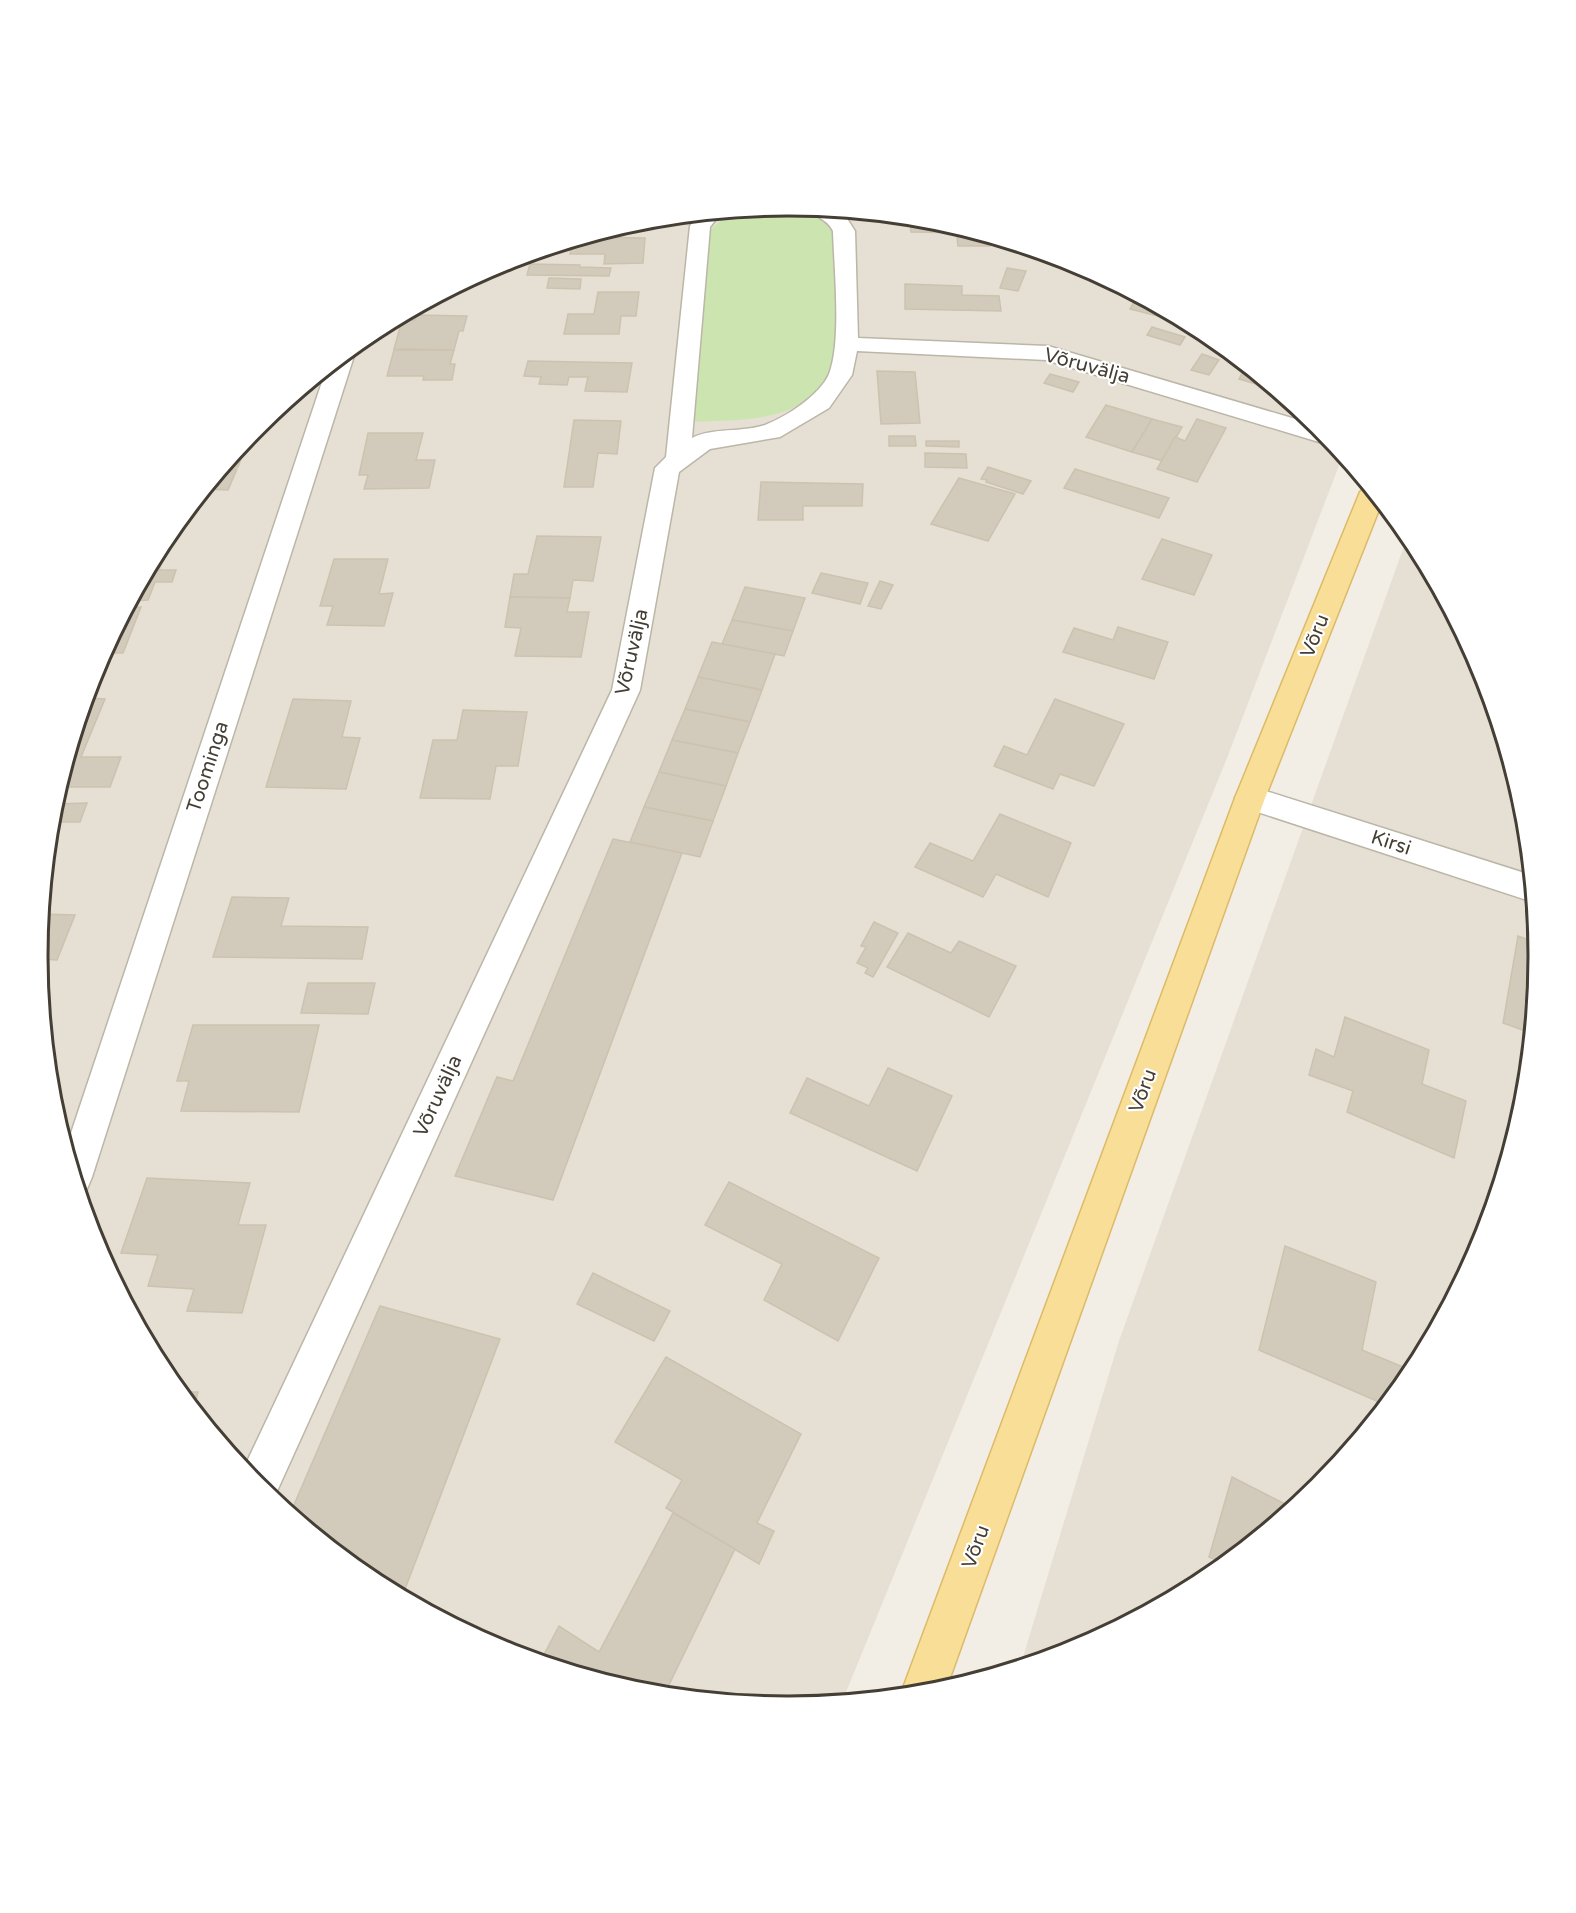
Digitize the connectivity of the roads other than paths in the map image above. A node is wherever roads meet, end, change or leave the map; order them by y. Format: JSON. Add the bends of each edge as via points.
{"nodes":[{"id":1,"x":837,"y":218,"type":"edge"},
{"id":2,"x":704,"y":222,"type":"edge"},
{"id":3,"x":847,"y":344,"type":"junction"},
{"id":4,"x":338,"y":369,"type":"edge"},
{"id":5,"x":1309,"y":431,"type":"edge"},
{"id":6,"x":678,"y":460,"type":"junction"},
{"id":7,"x":1370,"y":500,"type":"edge"},
{"id":8,"x":1250,"y":798,"type":"junction"},
{"id":9,"x":1524,"y":886,"type":"edge"},
{"id":10,"x":79,"y":1166,"type":"edge"},
{"id":11,"x":262,"y":1477,"type":"edge"},
{"id":12,"x":926,"y":1683,"type":"edge"}],
"edges":[{"from":1,"to":3,"type":"street","via":[[844,231]]},
{"from":2,"to":6,"type":"street","via":[[700,226]]},
{"from":3,"to":5,"type":"street","name":"Võruvälja","via":[[1048,353]]},
{"from":3,"to":6,"type":"street","name":"Võruvälja","via":[[840,375],[821,403],[771,432],[703,442]]},
{"from":4,"to":10,"type":"street","name":"Toominga"},
{"from":6,"to":11,"type":"street","name":"Võruvälja","via":[[668,468],[627,690]]},
{"from":7,"to":8,"type":"main road","name":"Võru"},
{"from":8,"to":9,"type":"street","name":"Kirsi"},
{"from":8,"to":12,"type":"main road","name":"Võru"}]}
